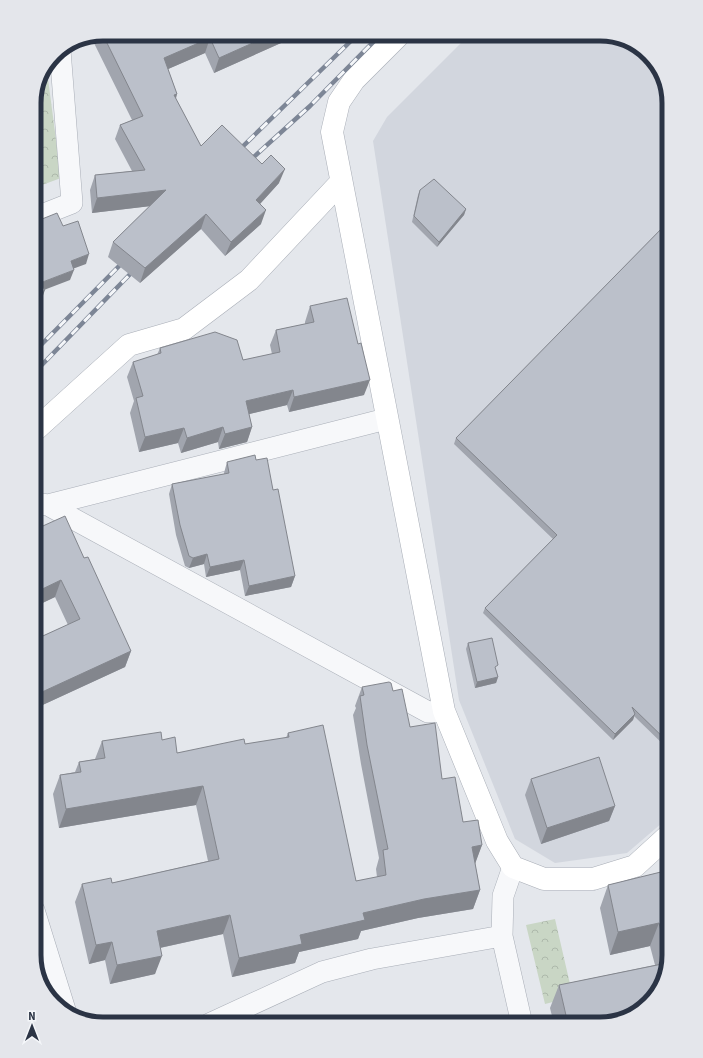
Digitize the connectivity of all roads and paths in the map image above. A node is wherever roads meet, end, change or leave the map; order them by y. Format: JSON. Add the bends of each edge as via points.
{"nodes":[{"id":1,"x":393,"y":41,"type":"edge"},
{"id":2,"x":61,"y":58,"type":"edge"},
{"id":3,"x":341,"y":182,"type":"junction"},
{"id":4,"x":41,"y":215,"type":"edge"},
{"id":5,"x":386,"y":419,"type":"junction"},
{"id":6,"x":41,"y":425,"type":"edge"},
{"id":7,"x":41,"y":504,"type":"edge"},
{"id":8,"x":444,"y":711,"type":"junction"},
{"id":9,"x":662,"y":841,"type":"edge"},
{"id":10,"x":513,"y":867,"type":"junction"},
{"id":11,"x":41,"y":933,"type":"edge"},
{"id":12,"x":502,"y":936,"type":"junction"},
{"id":13,"x":63,"y":1003,"type":"edge"},
{"id":14,"x":223,"y":1017,"type":"edge"},
{"id":15,"x":520,"y":1017,"type":"edge"}],
"edges":[{"from":1,"to":3,"type":"street","via":[[354,80],[339,102],[332,132]]},
{"from":2,"to":4,"type":"street","via":[[72,203]]},
{"from":3,"to":5,"type":"street"},
{"from":3,"to":6,"type":"street","via":[[249,280],[184,329],[129,345]]},
{"from":5,"to":7,"type":"street"},
{"from":5,"to":8,"type":"street"},
{"from":7,"to":8,"type":"street","via":[[428,712]]},
{"from":8,"to":10,"type":"street","via":[[497,841]]},
{"from":9,"to":10,"type":"street","via":[[635,866],[593,879],[544,879]]},
{"from":10,"to":12,"type":"street","via":[[504,896]]},
{"from":11,"to":13,"type":"street"},
{"from":12,"to":14,"type":"street","via":[[372,959],[322,972]]},
{"from":12,"to":15,"type":"street"}]}
